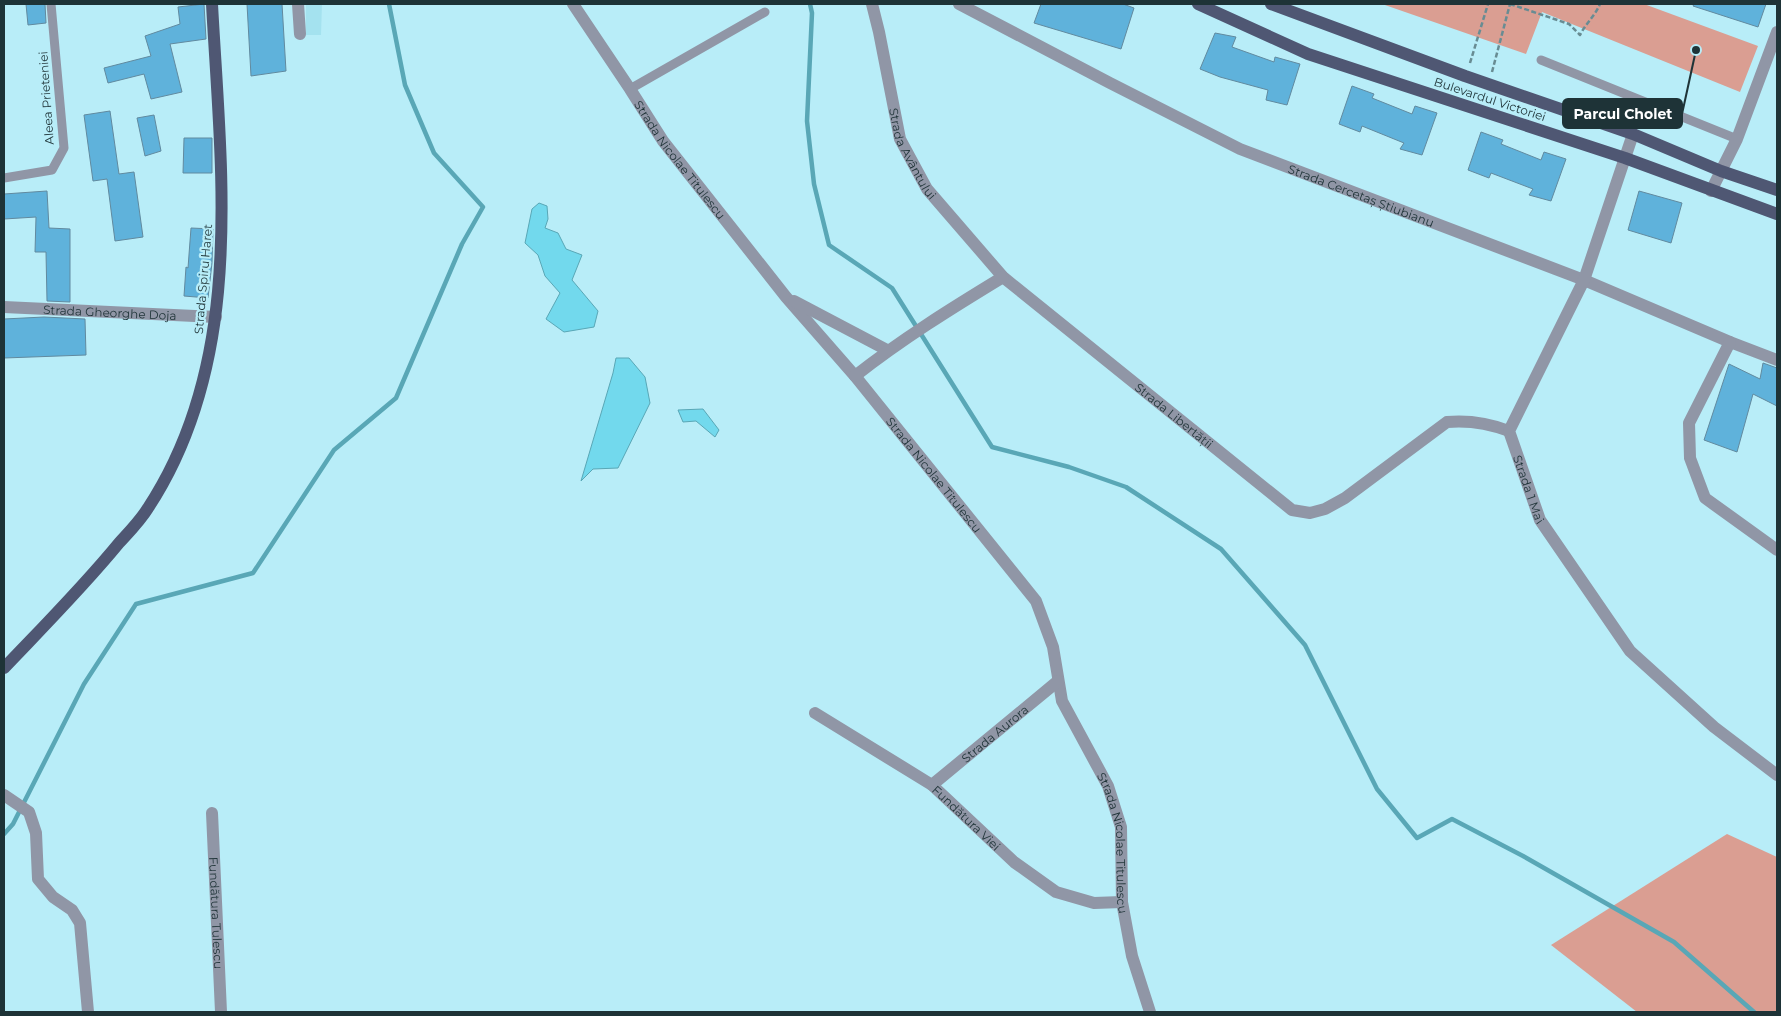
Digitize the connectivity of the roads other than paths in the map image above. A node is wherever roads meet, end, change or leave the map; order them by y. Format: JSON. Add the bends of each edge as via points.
{"nodes":[{"id":1,"x":51,"y":4,"type":"edge"},
{"id":2,"x":212,"y":4,"type":"edge"},
{"id":3,"x":298,"y":4,"type":"edge"},
{"id":4,"x":573,"y":4,"type":"edge"},
{"id":5,"x":872,"y":4,"type":"edge"},
{"id":6,"x":959,"y":4,"type":"edge"},
{"id":7,"x":1198,"y":4,"type":"edge"},
{"id":8,"x":1271,"y":4,"type":"edge"},
{"id":9,"x":765,"y":12,"type":"dead end"},
{"id":10,"x":1777,"y":32,"type":"edge"},
{"id":11,"x":300,"y":34,"type":"dead end"},
{"id":12,"x":1541,"y":60,"type":"dead end"},
{"id":13,"x":630,"y":89,"type":"junction"},
{"id":14,"x":1633,"y":134,"type":"junction"},
{"id":15,"x":1737,"y":139,"type":"junction"},
{"id":16,"x":1626,"y":158,"type":"junction"},
{"id":17,"x":1721,"y":170,"type":"junction"},
{"id":18,"x":4,"y":178,"type":"edge"},
{"id":19,"x":1777,"y":190,"type":"edge"},
{"id":20,"x":1711,"y":191,"type":"junction"},
{"id":21,"x":1777,"y":214,"type":"edge"},
{"id":22,"x":1004,"y":277,"type":"junction"},
{"id":23,"x":1584,"y":280,"type":"junction"},
{"id":24,"x":786,"y":297,"type":"junction"},
{"id":25,"x":4,"y":307,"type":"edge"},
{"id":26,"x":216,"y":317,"type":"junction"},
{"id":27,"x":1730,"y":342,"type":"junction"},
{"id":28,"x":887,"y":350,"type":"junction"},
{"id":29,"x":1777,"y":360,"type":"edge"},
{"id":30,"x":854,"y":376,"type":"junction"},
{"id":31,"x":1510,"y":431,"type":"junction"},
{"id":32,"x":1777,"y":550,"type":"edge"},
{"id":33,"x":4,"y":668,"type":"edge"},
{"id":34,"x":1058,"y":681,"type":"junction"},
{"id":35,"x":815,"y":713,"type":"dead end"},
{"id":36,"x":1777,"y":774,"type":"edge"},
{"id":37,"x":932,"y":785,"type":"junction"},
{"id":38,"x":4,"y":795,"type":"edge"},
{"id":39,"x":212,"y":813,"type":"dead end"},
{"id":40,"x":1122,"y":902,"type":"junction"},
{"id":41,"x":88,"y":1012,"type":"edge"},
{"id":42,"x":221,"y":1012,"type":"edge"},
{"id":43,"x":1150,"y":1012,"type":"edge"}],
"edges":[{"from":1,"to":18,"type":"lane","name":"Aleea Prieteniei","via":[[64,148],[52,170]]},
{"from":2,"to":26,"type":"main road","name":"Strada Spiru Haret","via":[[223,214]]},
{"from":3,"to":11,"type":"street"},
{"from":4,"to":13,"type":"street","name":"Strada Nicolae Titulescu"},
{"from":5,"to":22,"type":"street","name":"Strada Avântului","via":[[900,139],[927,189]]},
{"from":6,"to":23,"type":"street","name":"Strada Cercetaș Știubianu","via":[[1240,149]]},
{"from":7,"to":16,"type":"main road","name":"Bulevardul Victoriei","via":[[1308,54]]},
{"from":8,"to":14,"type":"main road","name":"Bulevardul Victoriei"},
{"from":9,"to":13,"type":"lane"},
{"from":10,"to":15,"type":"street"},
{"from":12,"to":15,"type":"lane"},
{"from":13,"to":24,"type":"street","name":"Strada Nicolae Titulescu","via":[[663,141]]},
{"from":14,"to":16,"type":"street"},
{"from":14,"to":17,"type":"main road","name":"Bulevardul Victoriei"},
{"from":15,"to":17,"type":"street"},
{"from":16,"to":20,"type":"main road","name":"Bulevardul Victoriei"},
{"from":16,"to":23,"type":"street"},
{"from":17,"to":19,"type":"main road","name":"Bulevardul Victoriei"},
{"from":17,"to":20,"type":"street"},
{"from":20,"to":21,"type":"main road","name":"Bulevardul Victoriei"},
{"from":22,"to":28,"type":"street"},
{"from":22,"to":31,"type":"street","name":"Strada Libertății","via":[[1292,510],[1310,513],[1346,498],[1447,422],[1490,424]]},
{"from":23,"to":27,"type":"street","name":"Strada Cercetaș Știubianu"},
{"from":23,"to":31,"type":"street"},
{"from":24,"to":28,"type":"street"},
{"from":24,"to":30,"type":"street","name":"Strada Nicolae Titulescu"},
{"from":25,"to":26,"type":"street","name":"Strada Gheorghe Doja"},
{"from":26,"to":33,"type":"main road","name":"Strada Spiru Haret","via":[[207,368],[182,448],[148,509],[102,564]]},
{"from":27,"to":29,"type":"street","name":"Strada Cercetaș Știubianu"},
{"from":27,"to":32,"type":"street","via":[[1688,423],[1690,458],[1705,498]]},
{"from":28,"to":30,"type":"street"},
{"from":30,"to":34,"type":"street","name":"Strada Nicolae Titulescu","via":[[1036,601],[1053,647]]},
{"from":31,"to":36,"type":"street","name":"Strada 1 Mai","via":[[1540,520],[1630,651],[1714,727]]},
{"from":34,"to":37,"type":"street","name":"Strada Aurora"},
{"from":34,"to":40,"type":"street","name":"Strada Nicolae Titulescu","via":[[1062,701],[1108,786],[1121,827]]},
{"from":35,"to":37,"type":"street","name":"Fundătura Viei"},
{"from":37,"to":40,"type":"street","name":"Fundătura Viei","via":[[1014,862],[1056,892],[1094,903]]},
{"from":38,"to":41,"type":"street","via":[[29,812],[36,833],[38,878],[53,897],[72,910],[80,923]]},
{"from":39,"to":42,"type":"street","name":"Fundătura Tulescu"},
{"from":40,"to":43,"type":"street","name":"Strada Nicolae Titulescu","via":[[1132,956]]}]}
